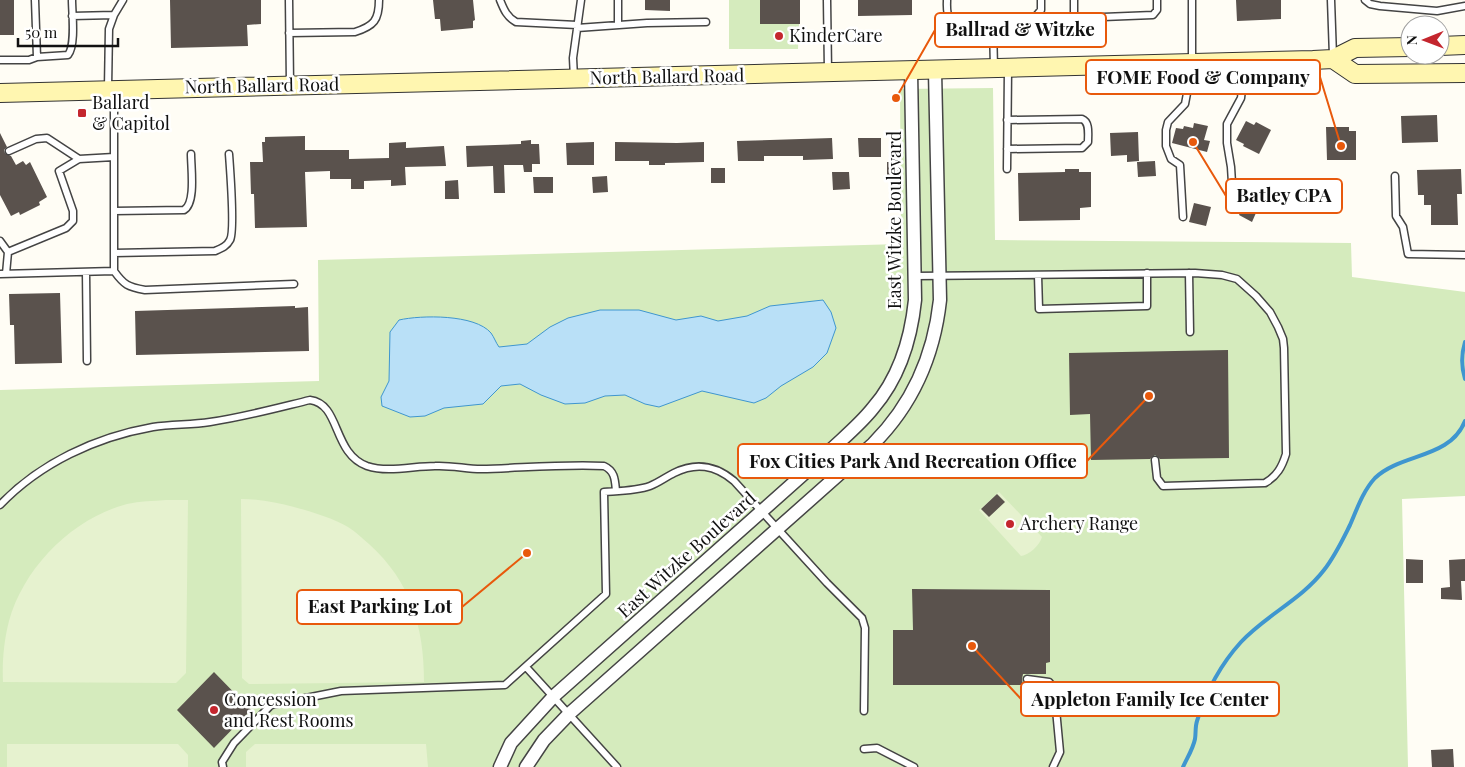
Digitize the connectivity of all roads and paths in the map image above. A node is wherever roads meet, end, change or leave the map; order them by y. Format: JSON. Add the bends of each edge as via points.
{"nodes":[{"id":1,"x":35,"y":0,"type":"edge"},
{"id":2,"x":72,"y":0,"type":"edge"},
{"id":3,"x":123,"y":0,"type":"edge"},
{"id":4,"x":289,"y":0,"type":"edge"},
{"id":5,"x":379,"y":0,"type":"edge"},
{"id":6,"x":500,"y":0,"type":"edge"},
{"id":7,"x":581,"y":0,"type":"edge"},
{"id":8,"x":618,"y":0,"type":"edge"},
{"id":9,"x":827,"y":0,"type":"edge"},
{"id":10,"x":947,"y":0,"type":"edge"},
{"id":11,"x":1041,"y":0,"type":"edge"},
{"id":12,"x":1074,"y":0,"type":"edge"},
{"id":13,"x":1158,"y":0,"type":"edge"},
{"id":14,"x":1192,"y":0,"type":"edge"},
{"id":15,"x":1331,"y":0,"type":"edge"},
{"id":16,"x":1365,"y":0,"type":"edge"},
{"id":17,"x":1465,"y":6,"type":"edge"},
{"id":18,"x":114,"y":15,"type":"junction"},
{"id":19,"x":72,"y":16,"type":"junction"},
{"id":20,"x":706,"y":22,"type":"dead end"},
{"id":21,"x":618,"y":24,"type":"junction"},
{"id":22,"x":993,"y":26,"type":"junction"},
{"id":23,"x":577,"y":27,"type":"junction"},
{"id":24,"x":289,"y":33,"type":"junction"},
{"id":25,"x":1465,"y":45,"type":"edge"},
{"id":26,"x":1450,"y":46,"type":"edge"},
{"id":27,"x":1400,"y":47,"type":"edge"},
{"id":28,"x":37,"y":57,"type":"junction"},
{"id":29,"x":0,"y":60,"type":"edge"},
{"id":30,"x":1333,"y":60,"type":"junction"},
{"id":31,"x":1245,"y":62,"type":"junction"},
{"id":32,"x":1189,"y":64,"type":"junction"},
{"id":33,"x":1001,"y":69,"type":"junction"},
{"id":34,"x":935,"y":70,"type":"junction"},
{"id":35,"x":911,"y":71,"type":"junction"},
{"id":36,"x":1465,"y":72,"type":"edge"},
{"id":37,"x":828,"y":73,"type":"junction"},
{"id":38,"x":574,"y":79,"type":"junction"},
{"id":39,"x":290,"y":86,"type":"junction"},
{"id":40,"x":111,"y":90,"type":"junction"},
{"id":41,"x":0,"y":93,"type":"edge"},
{"id":42,"x":1007,"y":120,"type":"junction"},
{"id":43,"x":1007,"y":149,"type":"junction"},
{"id":44,"x":9,"y":151,"type":"dead end"},
{"id":45,"x":191,"y":154,"type":"dead end"},
{"id":46,"x":229,"y":154,"type":"dead end"},
{"id":47,"x":114,"y":157,"type":"junction"},
{"id":48,"x":79,"y":159,"type":"junction"},
{"id":49,"x":1007,"y":169,"type":"dead end"},
{"id":50,"x":1395,"y":176,"type":"dead end"},
{"id":51,"x":1233,"y":199,"type":"dead end"},
{"id":52,"x":114,"y":211,"type":"junction"},
{"id":53,"x":1184,"y":217,"type":"dead end"},
{"id":54,"x":0,"y":241,"type":"edge"},
{"id":55,"x":8,"y":252,"type":"junction"},
{"id":56,"x":114,"y":253,"type":"junction"},
{"id":57,"x":1465,"y":255,"type":"edge"},
{"id":58,"x":114,"y":271,"type":"junction"},
{"id":59,"x":86,"y":272,"type":"junction"},
{"id":60,"x":1147,"y":273,"type":"junction"},
{"id":61,"x":1189,"y":273,"type":"junction"},
{"id":62,"x":3,"y":274,"type":"edge"},
{"id":63,"x":1038,"y":275,"type":"junction"},
{"id":64,"x":915,"y":276,"type":"junction"},
{"id":65,"x":940,"y":276,"type":"junction"},
{"id":66,"x":294,"y":284,"type":"dead end"},
{"id":67,"x":1190,"y":332,"type":"dead end"},
{"id":68,"x":87,"y":361,"type":"dead end"},
{"id":69,"x":1155,"y":460,"type":"dead end"},
{"id":70,"x":616,"y":491,"type":"junction"},
{"id":71,"x":0,"y":505,"type":"edge"},
{"id":72,"x":762,"y":511,"type":"junction"},
{"id":73,"x":778,"y":528,"type":"junction"},
{"id":74,"x":526,"y":667,"type":"junction"},
{"id":75,"x":1027,"y":679,"type":"dead end"},
{"id":76,"x":554,"y":696,"type":"junction"},
{"id":77,"x":864,"y":711,"type":"dead end"},
{"id":78,"x":569,"y":714,"type":"junction"},
{"id":79,"x":864,"y":748,"type":"dead end"},
{"id":80,"x":223,"y":767,"type":"edge"},
{"id":81,"x":500,"y":767,"type":"edge"},
{"id":82,"x":526,"y":767,"type":"edge"},
{"id":83,"x":617,"y":767,"type":"edge"},
{"id":84,"x":914,"y":767,"type":"edge"},
{"id":85,"x":1053,"y":767,"type":"edge"}],
"edges":[{"from":1,"to":28,"type":"lane"},
{"from":2,"to":19,"type":"lane"},
{"from":3,"to":18,"type":"lane"},
{"from":4,"to":24,"type":"lane"},
{"from":5,"to":24,"type":"lane","via":[[375,21],[361,30]]},
{"from":6,"to":23,"type":"lane","via":[[506,15],[516,22]]},
{"from":7,"to":23,"type":"lane"},
{"from":8,"to":21,"type":"lane"},
{"from":9,"to":37,"type":"lane"},
{"from":10,"to":22,"type":"lane","via":[[947,14],[951,21],[961,25]]},
{"from":11,"to":22,"type":"lane","via":[[1041,10],[1030,23]]},
{"from":12,"to":13,"type":"lane","via":[[1074,15],[1078,18],[1153,15]]},
{"from":14,"to":32,"type":"lane"},
{"from":15,"to":30,"type":"lane"},
{"from":16,"to":17,"type":"lane","via":[[1380,6],[1437,11]]},
{"from":18,"to":19,"type":"lane"},
{"from":18,"to":40,"type":"lane","via":[[109,29]]},
{"from":19,"to":28,"type":"lane","via":[[71,52],[65,56]]},
{"from":20,"to":21,"type":"lane"},
{"from":21,"to":23,"type":"lane"},
{"from":22,"to":33,"type":"lane"},
{"from":23,"to":38,"type":"lane"},
{"from":24,"to":39,"type":"lane"},
{"from":25,"to":26,"type":"main road"},
{"from":27,"to":30,"type":"main road","name":"North Ballard Road","via":[[1355,48]]},
{"from":28,"to":29,"type":"lane"},
{"from":30,"to":31,"type":"main road","name":"North Ballard Road"},
{"from":30,"to":36,"type":"main road","via":[[1355,74]]},
{"from":31,"to":32,"type":"main road","name":"North Ballard Road"},
{"from":31,"to":51,"type":"lane","via":[[1241,98],[1227,124]]},
{"from":32,"to":33,"type":"main road","name":"North Ballard Road"},
{"from":32,"to":53,"type":"lane","via":[[1186,104],[1168,122],[1166,130],[1166,146],[1171,159],[1180,165]]},
{"from":33,"to":34,"type":"main road","name":"North Ballard Road"},
{"from":33,"to":42,"type":"lane"},
{"from":34,"to":35,"type":"main road","name":"North Ballard Road"},
{"from":34,"to":65,"type":"street"},
{"from":35,"to":37,"type":"main road","name":"North Ballard Road"},
{"from":35,"to":64,"type":"street","name":"East Witzke Boulevard"},
{"from":37,"to":38,"type":"main road","name":"North Ballard Road"},
{"from":38,"to":39,"type":"main road","name":"North Ballard Road"},
{"from":39,"to":40,"type":"main road","name":"North Ballard Road"},
{"from":40,"to":41,"type":"main road","name":"North Ballard Road"},
{"from":40,"to":47,"type":"lane"},
{"from":42,"to":43,"type":"lane"},
{"from":42,"to":43,"type":"lane","via":[[1082,119],[1087,124],[1088,142],[1082,148]]},
{"from":43,"to":49,"type":"lane"},
{"from":44,"to":48,"type":"lane","via":[[36,139],[48,138]]},
{"from":45,"to":52,"type":"lane","via":[[191,198],[187,208]]},
{"from":46,"to":56,"type":"lane","via":[[232,226],[231,239],[224,248],[215,251]]},
{"from":47,"to":48,"type":"lane"},
{"from":47,"to":52,"type":"lane"},
{"from":48,"to":55,"type":"lane","via":[[58,171],[73,211],[73,221],[66,228]]},
{"from":50,"to":57,"type":"lane","via":[[1396,216],[1403,227],[1408,254]]},
{"from":52,"to":56,"type":"lane"},
{"from":54,"to":55,"type":"lane"},
{"from":55,"to":62,"type":"lane"},
{"from":56,"to":58,"type":"lane"},
{"from":58,"to":59,"type":"lane"},
{"from":58,"to":66,"type":"lane","via":[[122,283],[146,290]]},
{"from":59,"to":62,"type":"lane"},
{"from":59,"to":68,"type":"lane"},
{"from":60,"to":61,"type":"lane"},
{"from":60,"to":63,"type":"lane"},
{"from":60,"to":63,"type":"lane","via":[[1147,306],[1039,309]]},
{"from":61,"to":67,"type":"lane"},
{"from":61,"to":69,"type":"lane","via":[[1237,279],[1270,312],[1283,338],[1286,454],[1279,471],[1272,479],[1260,484],[1164,486],[1157,478]]},
{"from":63,"to":65,"type":"lane"},
{"from":64,"to":65,"type":"lane"},
{"from":64,"to":72,"type":"street","name":"East Witzke Boulevard","via":[[909,337],[882,396],[855,427]]},
{"from":65,"to":73,"type":"street","via":[[938,312],[924,370],[898,416],[873,444]]},
{"from":70,"to":71,"type":"lane","via":[[614,474],[604,466],[370,467],[354,459],[326,407],[310,400],[209,422],[129,432],[66,455],[26,482]]},
{"from":70,"to":72,"type":"lane","via":[[649,486],[686,468],[710,467],[727,475]]},
{"from":70,"to":74,"type":"lane","via":[[604,492],[606,594]]},
{"from":72,"to":73,"type":"lane"},
{"from":72,"to":76,"type":"street","name":"East Witzke Boulevard"},
{"from":73,"to":77,"type":"lane","via":[[862,618],[865,628]]},
{"from":73,"to":78,"type":"street"},
{"from":74,"to":76,"type":"lane"},
{"from":74,"to":80,"type":"lane","via":[[506,685],[341,691],[271,705],[234,743],[222,762]]},
{"from":75,"to":85,"type":"lane","via":[[1049,682],[1054,688],[1060,752]]},
{"from":76,"to":78,"type":"lane"},
{"from":76,"to":81,"type":"street","name":"East Witzke Boulevard","via":[[511,743]]},
{"from":78,"to":82,"type":"street","via":[[544,740]]},
{"from":78,"to":83,"type":"lane"},
{"from":79,"to":84,"type":"lane","via":[[877,748]]}]}
